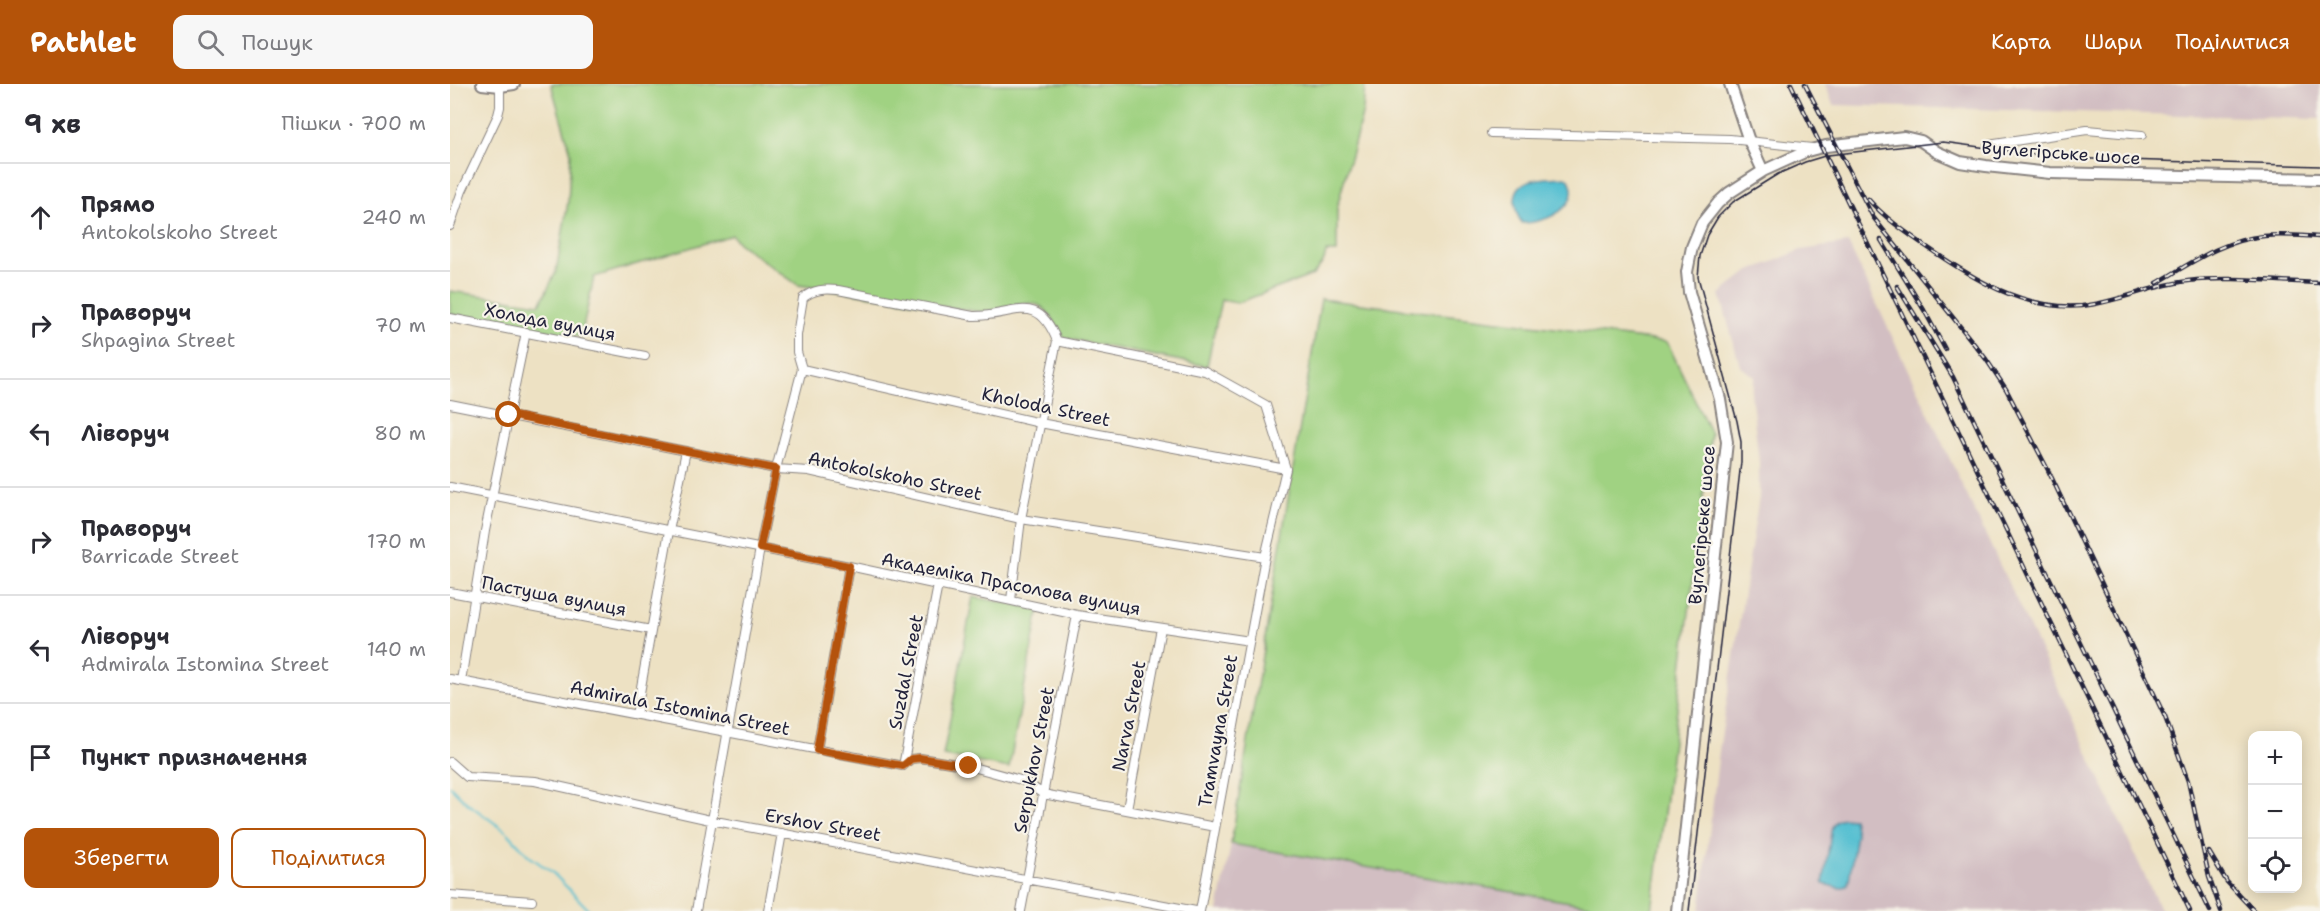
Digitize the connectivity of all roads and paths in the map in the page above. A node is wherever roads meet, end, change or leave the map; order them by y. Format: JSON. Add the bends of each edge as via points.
{"nodes":[{"id":1,"x":482,"y":84,"type":"edge"},
{"id":2,"x":514,"y":84,"type":"edge"},
{"id":3,"x":1730,"y":84,"type":"edge"},
{"id":4,"x":500,"y":86,"type":"junction"},
{"id":5,"x":1491,"y":133,"type":"dead end"},
{"id":6,"x":2142,"y":135,"type":"dead end"},
{"id":7,"x":1749,"y":140,"type":"junction"},
{"id":8,"x":1988,"y":145,"type":"dead end"},
{"id":9,"x":1815,"y":148,"type":"junction"},
{"id":10,"x":1763,"y":171,"type":"junction"},
{"id":11,"x":2320,"y":179,"type":"edge"},
{"id":12,"x":450,"y":226,"type":"edge"},
{"id":13,"x":450,"y":318,"type":"edge"},
{"id":14,"x":526,"y":332,"type":"junction"},
{"id":15,"x":1057,"y":341,"type":"junction"},
{"id":16,"x":645,"y":356,"type":"dead end"},
{"id":17,"x":801,"y":369,"type":"junction"},
{"id":18,"x":450,"y":404,"type":"edge"},
{"id":19,"x":509,"y":415,"type":"junction"},
{"id":20,"x":1040,"y":423,"type":"junction"},
{"id":21,"x":686,"y":451,"type":"junction"},
{"id":22,"x":776,"y":469,"type":"junction"},
{"id":23,"x":1286,"y":469,"type":"junction"},
{"id":24,"x":450,"y":487,"type":"edge"},
{"id":25,"x":492,"y":496,"type":"junction"},
{"id":26,"x":1021,"y":519,"type":"junction"},
{"id":27,"x":669,"y":531,"type":"junction"},
{"id":28,"x":760,"y":548,"type":"junction"},
{"id":29,"x":1265,"y":557,"type":"junction"},
{"id":30,"x":849,"y":566,"type":"junction"},
{"id":31,"x":938,"y":585,"type":"junction"},
{"id":32,"x":450,"y":592,"type":"edge"},
{"id":33,"x":475,"y":596,"type":"junction"},
{"id":34,"x":1011,"y":600,"type":"junction"},
{"id":35,"x":1077,"y":615,"type":"junction"},
{"id":36,"x":1161,"y":628,"type":"junction"},
{"id":37,"x":651,"y":630,"type":"junction"},
{"id":38,"x":1250,"y":641,"type":"junction"},
{"id":39,"x":450,"y":679,"type":"edge"},
{"id":40,"x":461,"y":681,"type":"junction"},
{"id":41,"x":636,"y":715,"type":"junction"},
{"id":42,"x":726,"y":733,"type":"junction"},
{"id":43,"x":817,"y":750,"type":"junction"},
{"id":44,"x":450,"y":762,"type":"edge"},
{"id":45,"x":903,"y":766,"type":"junction"},
{"id":46,"x":1043,"y":794,"type":"junction"},
{"id":47,"x":1127,"y":809,"type":"junction"},
{"id":48,"x":711,"y":820,"type":"junction"},
{"id":49,"x":1215,"y":827,"type":"junction"},
{"id":50,"x":782,"y":833,"type":"junction"},
{"id":51,"x":1027,"y":878,"type":"junction"},
{"id":52,"x":450,"y":895,"type":"edge"},
{"id":53,"x":532,"y":901,"type":"dead end"},
{"id":54,"x":696,"y":911,"type":"edge"},
{"id":55,"x":768,"y":911,"type":"edge"},
{"id":56,"x":1021,"y":911,"type":"edge"},
{"id":57,"x":1198,"y":911,"type":"edge"},
{"id":58,"x":1677,"y":911,"type":"edge"}],
"edges":[{"from":1,"to":4,"type":"street"},
{"from":2,"to":4,"type":"street"},
{"from":3,"to":7,"type":"street"},
{"from":4,"to":12,"type":"street","via":[[498,115],[462,190]]},
{"from":5,"to":7,"type":"street"},
{"from":6,"to":8,"type":"street","via":[[2087,130]]},
{"from":7,"to":9,"type":"street"},
{"from":7,"to":10,"type":"street"},
{"from":9,"to":10,"type":"street","name":"Вуглегірське шосе"},
{"from":9,"to":11,"type":"street","name":"Вуглегірське шосе","via":[[1910,137],[1960,162],[2008,169]]},
{"from":10,"to":58,"type":"street","name":"Вуглегірське шосе","via":[[1729,193],[1709,213],[1696,234],[1687,272],[1689,292],[1720,399],[1727,442]]},
{"from":13,"to":14,"type":"street","name":"Холода вулиця"},
{"from":14,"to":16,"type":"street","name":"Холода вулиця"},
{"from":14,"to":19,"type":"street"},
{"from":15,"to":17,"type":"street","via":[[1046,319],[1030,309],[973,316],[823,289],[803,298],[797,335]]},
{"from":15,"to":20,"type":"street"},
{"from":15,"to":23,"type":"street","via":[[1204,371],[1266,405]]},
{"from":17,"to":20,"type":"street","name":"Kholoda Street"},
{"from":17,"to":22,"type":"street"},
{"from":18,"to":19,"type":"street","name":"Antokolskoho Street"},
{"from":19,"to":21,"type":"street","name":"Antokolskoho Street"},
{"from":19,"to":25,"type":"street"},
{"from":20,"to":23,"type":"street","name":"Kholoda Street"},
{"from":20,"to":26,"type":"street"},
{"from":21,"to":22,"type":"street","name":"Antokolskoho Street"},
{"from":21,"to":27,"type":"street"},
{"from":22,"to":26,"type":"street","name":"Antokolskoho Street","via":[[809,471]]},
{"from":22,"to":28,"type":"street"},
{"from":23,"to":29,"type":"street","name":"Tramvayna Street"},
{"from":24,"to":25,"type":"street","name":"Академіка Прасолова вулиця"},
{"from":25,"to":27,"type":"street","name":"Академіка Прасолова вулиця"},
{"from":25,"to":33,"type":"street"},
{"from":26,"to":29,"type":"street","name":"Antokolskoho Street"},
{"from":26,"to":34,"type":"street"},
{"from":27,"to":28,"type":"street","name":"Академіка Прасолова вулиця"},
{"from":27,"to":37,"type":"street"},
{"from":28,"to":30,"type":"street","name":"Академіка Прасолова вулиця"},
{"from":28,"to":42,"type":"street"},
{"from":29,"to":38,"type":"street","name":"Tramvayna Street"},
{"from":30,"to":31,"type":"street","name":"Академіка Прасолова вулиця"},
{"from":30,"to":43,"type":"street"},
{"from":31,"to":34,"type":"street","name":"Академіка Прасолова вулиця"},
{"from":31,"to":45,"type":"street","name":"Suzdal Street"},
{"from":32,"to":33,"type":"street","name":"Пастуша вулиця"},
{"from":33,"to":37,"type":"street","name":"Пастуша вулиця"},
{"from":33,"to":40,"type":"street"},
{"from":34,"to":35,"type":"street","name":"Академіка Прасолова вулиця"},
{"from":35,"to":36,"type":"street","name":"Академіка Прасолова вулиця"},
{"from":35,"to":46,"type":"street","name":"Serpukhov Street"},
{"from":36,"to":38,"type":"street","name":"Академіка Прасолова вулиця"},
{"from":36,"to":47,"type":"street","name":"Narva Street"},
{"from":37,"to":41,"type":"street"},
{"from":38,"to":49,"type":"street","name":"Tramvayna Street"},
{"from":39,"to":40,"type":"street","name":"Admirala Istomina Street"},
{"from":40,"to":41,"type":"street","name":"Admirala Istomina Street"},
{"from":41,"to":42,"type":"street","name":"Admirala Istomina Street"},
{"from":42,"to":43,"type":"street","name":"Admirala Istomina Street"},
{"from":42,"to":48,"type":"street"},
{"from":43,"to":45,"type":"street","name":"Admirala Istomina Street"},
{"from":44,"to":48,"type":"street","name":"Ershov Street","via":[[467,777],[535,781]]},
{"from":45,"to":46,"type":"street","name":"Admirala Istomina Street","via":[[920,758],[969,766],[1024,781]]},
{"from":46,"to":47,"type":"street","name":"Admirala Istomina Street"},
{"from":46,"to":51,"type":"street","name":"Serpukhov Street"},
{"from":47,"to":49,"type":"street","name":"Admirala Istomina Street"},
{"from":48,"to":50,"type":"street","name":"Ershov Street"},
{"from":48,"to":54,"type":"street"},
{"from":49,"to":57,"type":"street","name":"Tramvayna Street"},
{"from":50,"to":51,"type":"street","name":"Ershov Street"},
{"from":50,"to":55,"type":"street"},
{"from":51,"to":56,"type":"street","name":"Serpukhov Street"},
{"from":51,"to":57,"type":"street","name":"Ershov Street"},
{"from":52,"to":53,"type":"street"}]}
